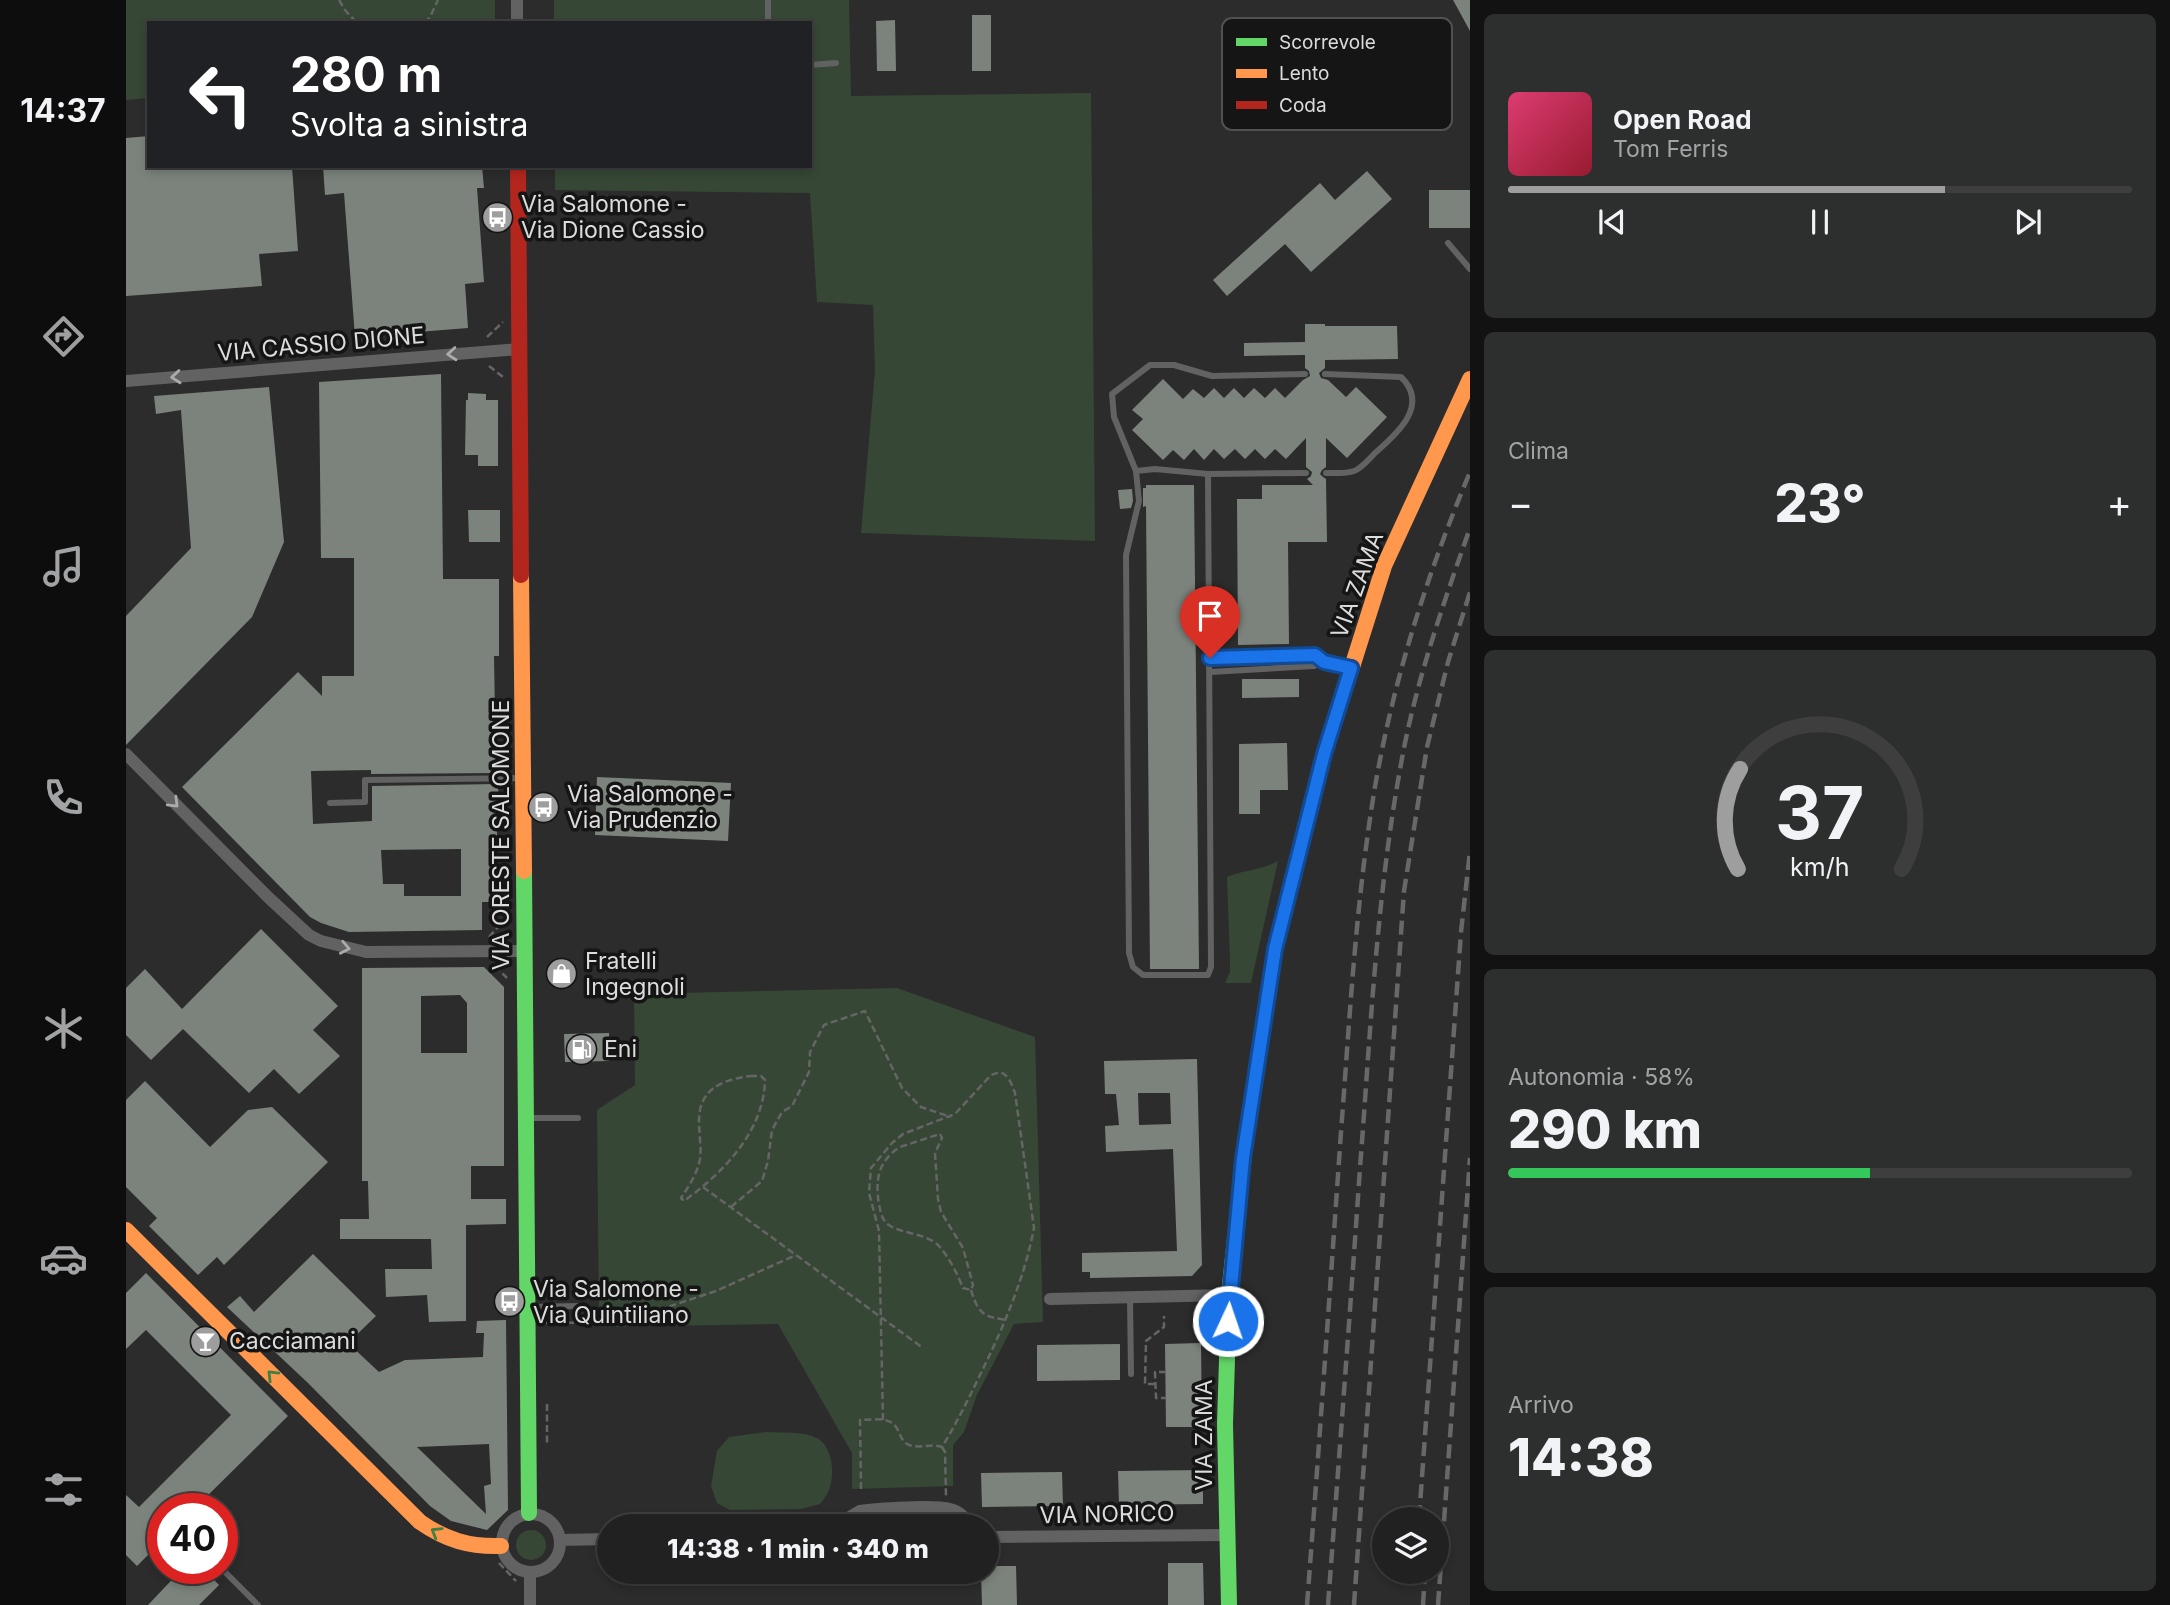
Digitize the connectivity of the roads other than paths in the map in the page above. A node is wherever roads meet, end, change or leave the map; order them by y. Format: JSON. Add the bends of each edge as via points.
{"nodes":[{"id":1,"x":517,"y":0,"type":"edge"},
{"id":2,"x":768,"y":0,"type":"edge"},
{"id":3,"x":517,"y":21,"type":"edge"},
{"id":4,"x":768,"y":21,"type":"edge"},
{"id":5,"x":836,"y":63,"type":"dead end"},
{"id":6,"x":812,"y":65,"type":"edge"},
{"id":7,"x":518,"y":168,"type":"edge"},
{"id":8,"x":1448,"y":243,"type":"dead end"},
{"id":9,"x":1470,"y":269,"type":"edge"},
{"id":10,"x":520,"y":349,"type":"junction"},
{"id":11,"x":1305,"y":374,"type":"dead end"},
{"id":12,"x":1325,"y":374,"type":"dead end"},
{"id":13,"x":1470,"y":379,"type":"edge"},
{"id":14,"x":126,"y":381,"type":"edge"},
{"id":15,"x":1136,"y":471,"type":"junction"},
{"id":16,"x":1306,"y":473,"type":"dead end"},
{"id":17,"x":1326,"y":473,"type":"dead end"},
{"id":18,"x":1208,"y":474,"type":"junction"},
{"id":19,"x":1210,"y":658,"type":"junction"},
{"id":20,"x":1324,"y":662,"type":"junction"},
{"id":21,"x":1351,"y":668,"type":"junction"},
{"id":22,"x":1210,"y":672,"type":"junction"},
{"id":23,"x":126,"y":754,"type":"edge"},
{"id":24,"x":523,"y":778,"type":"junction"},
{"id":25,"x":330,"y":803,"type":"dead end"},
{"id":26,"x":524,"y":951,"type":"junction"},
{"id":27,"x":526,"y":1118,"type":"junction"},
{"id":28,"x":578,"y":1118,"type":"dead end"},
{"id":29,"x":126,"y":1230,"type":"edge"},
{"id":30,"x":1229,"y":1295,"type":"junction"},
{"id":31,"x":1130,"y":1296,"type":"junction"},
{"id":32,"x":1050,"y":1298,"type":"dead end"},
{"id":33,"x":527,"y":1307,"type":"junction"},
{"id":34,"x":579,"y":1307,"type":"dead end"},
{"id":35,"x":1131,"y":1374,"type":"dead end"},
{"id":36,"x":529,"y":1508,"type":"junction"},
{"id":37,"x":855,"y":1514,"type":"edge"},
{"id":38,"x":959,"y":1514,"type":"edge"},
{"id":39,"x":1227,"y":1535,"type":"junction"},
{"id":40,"x":999,"y":1536,"type":"edge"},
{"id":41,"x":597,"y":1539,"type":"edge"},
{"id":42,"x":560,"y":1540,"type":"junction"},
{"id":43,"x":501,"y":1546,"type":"junction"},
{"id":44,"x":530,"y":1572,"type":"junction"},
{"id":45,"x":238,"y":1584,"type":"edge"},
{"id":46,"x":258,"y":1605,"type":"edge"},
{"id":47,"x":530,"y":1605,"type":"edge"},
{"id":48,"x":1229,"y":1605,"type":"edge"}],
"edges":[{"from":1,"to":3,"type":"street"},
{"from":2,"to":4,"type":"lane"},
{"from":5,"to":6,"type":"lane"},
{"from":7,"to":10,"type":"street","name":"VIA ORESTE SALOMONE"},
{"from":8,"to":9,"type":"lane"},
{"from":10,"to":14,"type":"street","name":"VIA CASSIO DIONE","one_way":true},
{"from":10,"to":24,"type":"street","name":"VIA ORESTE SALOMONE"},
{"from":11,"to":15,"type":"lane","via":[[1212,376],[1174,365],[1150,365],[1112,394],[1114,417]]},
{"from":12,"to":17,"type":"lane","via":[[1401,377],[1414,397],[1399,432],[1357,470]]},
{"from":13,"to":21,"type":"street","name":"VIA ZAMA","via":[[1384,566]]},
{"from":15,"to":18,"type":"lane"},
{"from":15,"to":22,"type":"lane","via":[[1139,501],[1126,555],[1129,953],[1133,967],[1143,975],[1208,975],[1211,967]]},
{"from":16,"to":18,"type":"lane"},
{"from":18,"to":19,"type":"lane"},
{"from":19,"to":20,"type":"lane","via":[[1315,655]]},
{"from":19,"to":22,"type":"lane"},
{"from":20,"to":21,"type":"lane"},
{"from":20,"to":22,"type":"lane"},
{"from":21,"to":30,"type":"street","name":"VIA ZAMA","via":[[1324,754],[1275,949],[1243,1158]]},
{"from":23,"to":26,"type":"street","one_way":true,"via":[[269,898],[321,941],[366,952]]},
{"from":24,"to":25,"type":"lane","via":[[365,780],[365,802]]},
{"from":24,"to":26,"type":"street","name":"VIA ORESTE SALOMONE"},
{"from":26,"to":27,"type":"street","name":"VIA ORESTE SALOMONE"},
{"from":27,"to":28,"type":"lane"},
{"from":27,"to":33,"type":"street","name":"VIA ORESTE SALOMONE"},
{"from":43,"to":29,"type":"street","one_way":true,"via":[[456,1543],[420,1522]]},
{"from":30,"to":31,"type":"street"},
{"from":30,"to":39,"type":"street","name":"VIA ZAMA"},
{"from":31,"to":32,"type":"street"},
{"from":31,"to":35,"type":"lane"},
{"from":33,"to":34,"type":"lane"},
{"from":33,"to":36,"type":"street","name":"VIA ORESTE SALOMONE"},
{"from":36,"to":42,"type":"street","via":[[553,1524]]},
{"from":36,"to":43,"type":"street","via":[[506,1527]]},
{"from":37,"to":38,"type":"street","via":[[942,1508]]},
{"from":39,"to":40,"type":"street","name":"VIA NORICO"},
{"from":39,"to":48,"type":"street","name":"VIA ZAMA"},
{"from":41,"to":42,"type":"street"},
{"from":42,"to":44,"type":"street","via":[[555,1559],[540,1571]]},
{"from":43,"to":44,"type":"street","via":[[513,1566]]},
{"from":44,"to":47,"type":"street"},
{"from":45,"to":46,"type":"lane"}]}
